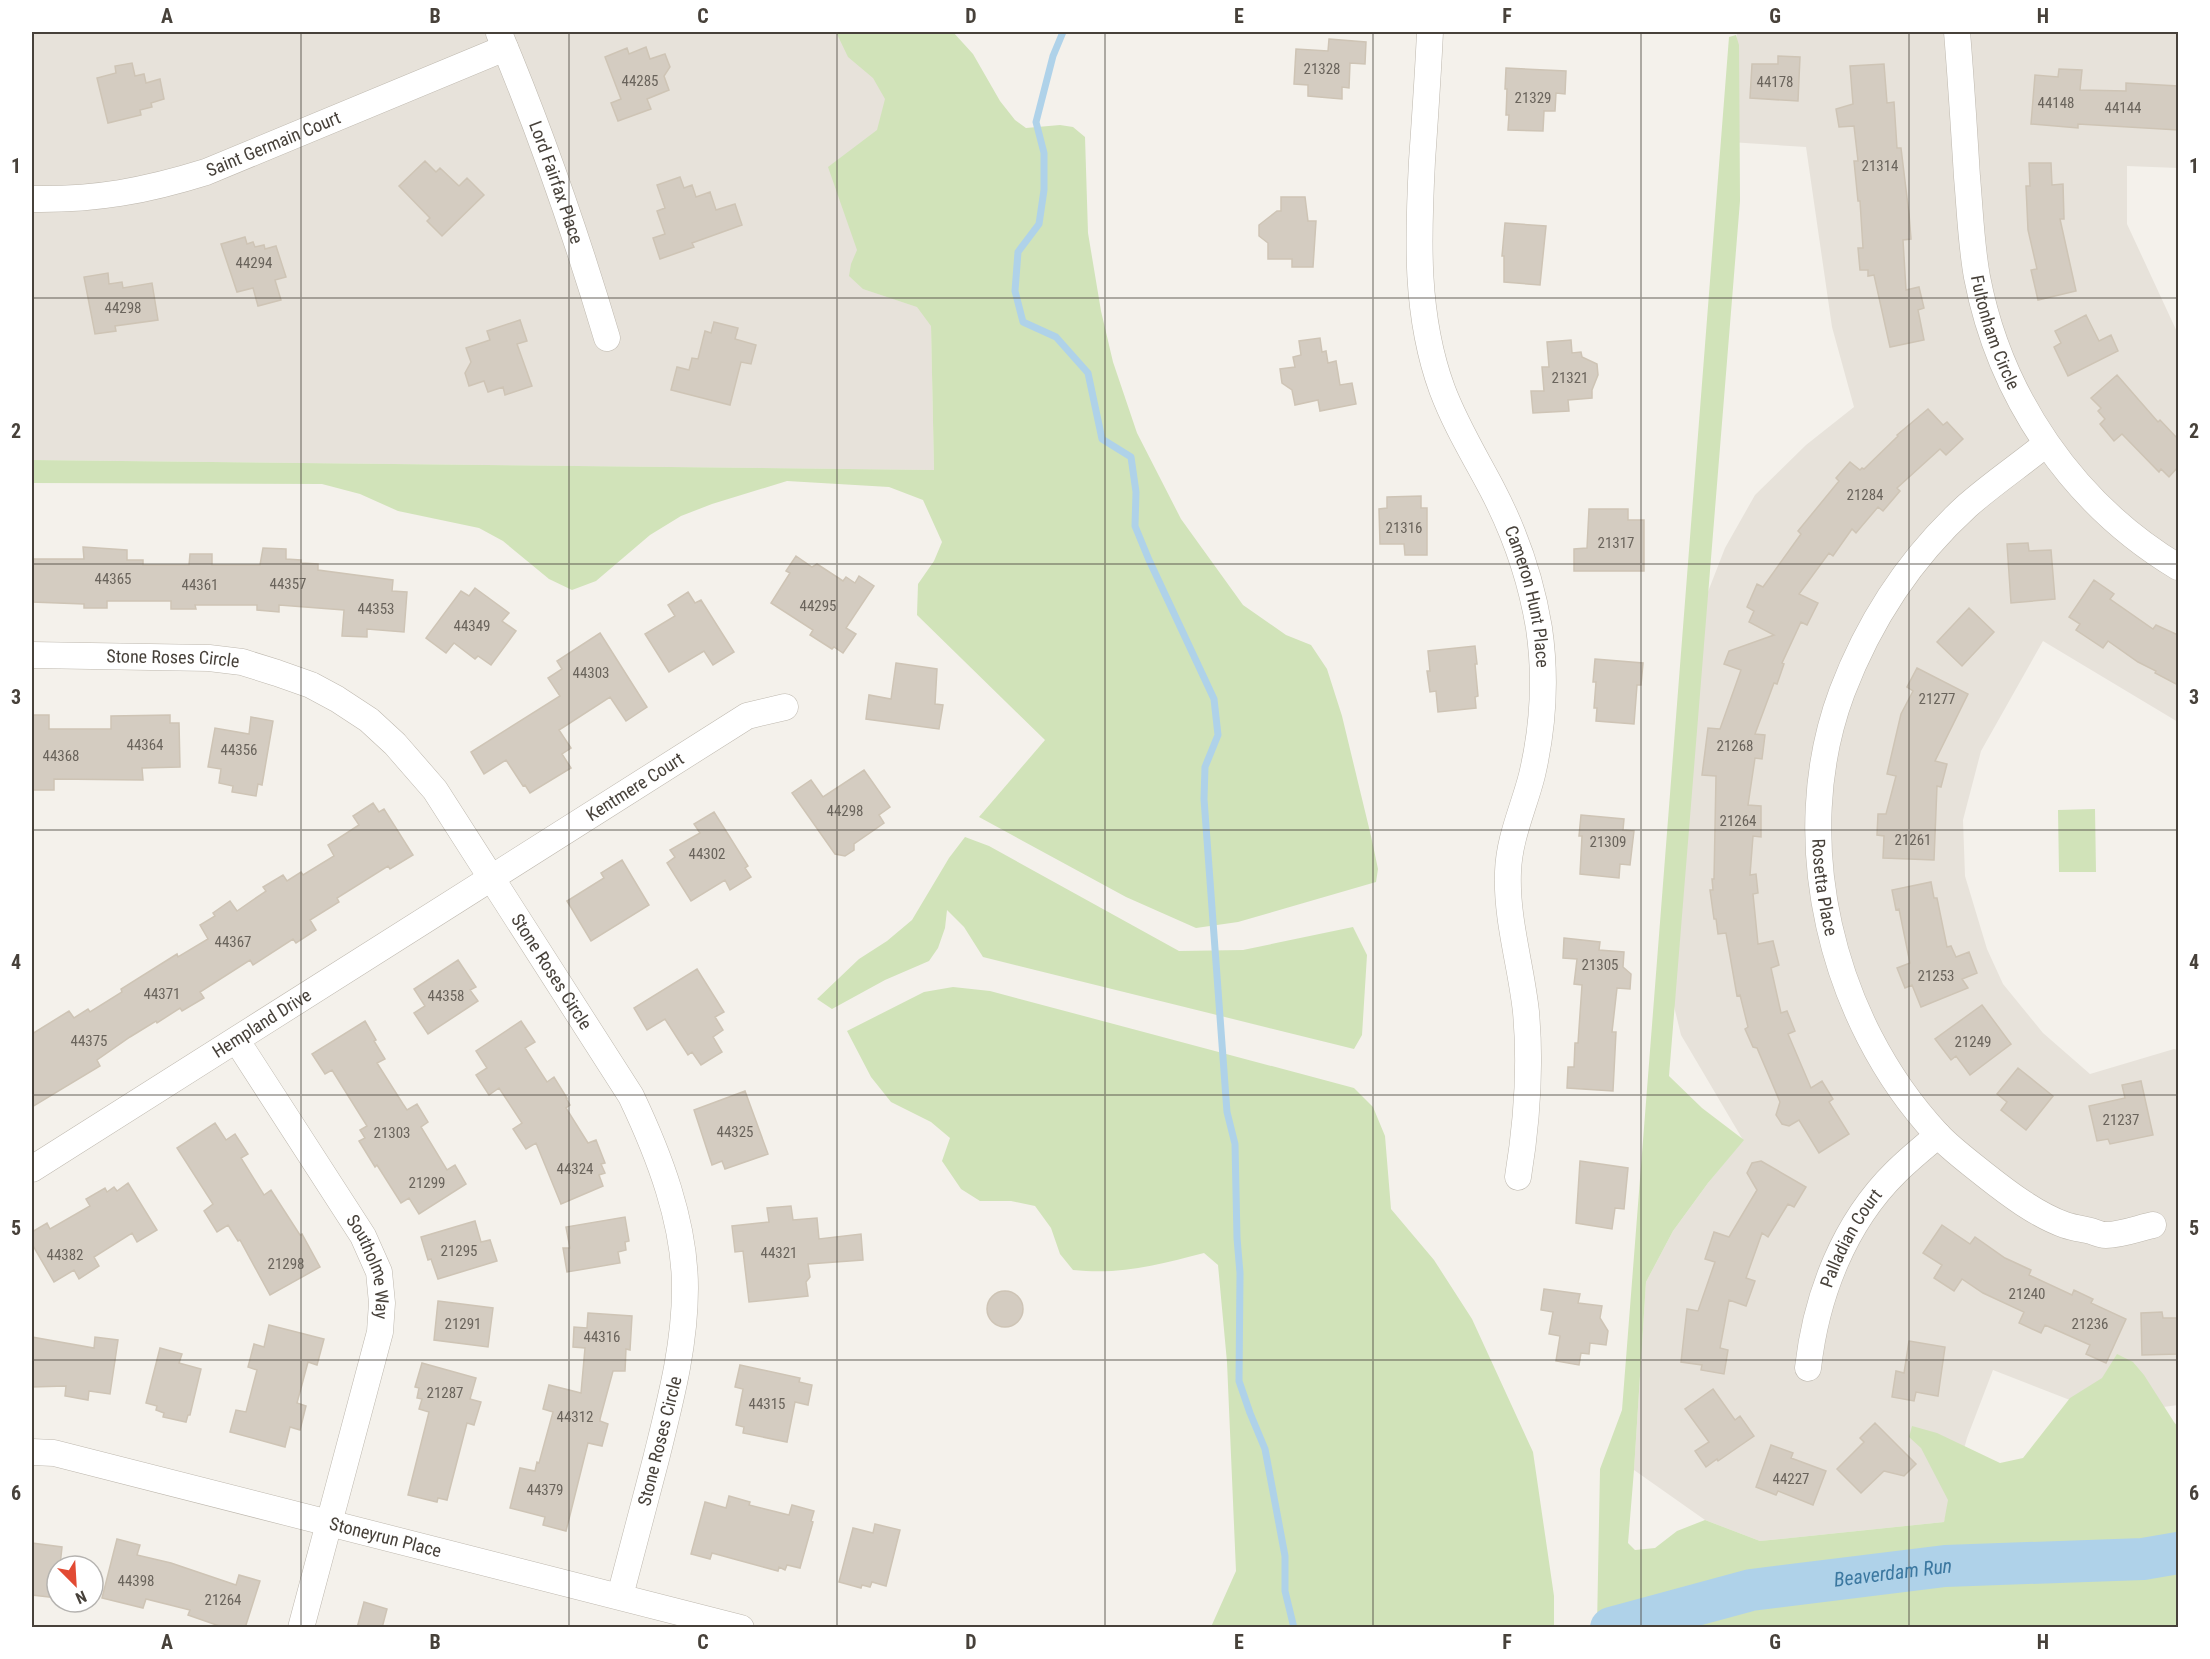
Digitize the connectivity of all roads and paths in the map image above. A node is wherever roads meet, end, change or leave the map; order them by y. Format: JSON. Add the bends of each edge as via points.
{"nodes":[{"id":1,"x":1430,"y":32,"type":"edge"},
{"id":2,"x":1957,"y":32,"type":"edge"},
{"id":3,"x":502,"y":40,"type":"edge"},
{"id":4,"x":32,"y":199,"type":"edge"},
{"id":5,"x":608,"y":338,"type":"dead end"},
{"id":6,"x":2046,"y":444,"type":"junction"},
{"id":7,"x":2178,"y":567,"type":"edge"},
{"id":8,"x":32,"y":655,"type":"edge"},
{"id":9,"x":785,"y":707,"type":"dead end"},
{"id":10,"x":491,"y":877,"type":"junction"},
{"id":11,"x":237,"y":1041,"type":"junction"},
{"id":12,"x":1938,"y":1135,"type":"junction"},
{"id":13,"x":32,"y":1169,"type":"edge"},
{"id":14,"x":1518,"y":1177,"type":"dead end"},
{"id":15,"x":2153,"y":1225,"type":"dead end"},
{"id":16,"x":1808,"y":1368,"type":"dead end"},
{"id":17,"x":32,"y":1452,"type":"edge"},
{"id":18,"x":329,"y":1522,"type":"junction"},
{"id":19,"x":620,"y":1596,"type":"junction"},
{"id":20,"x":301,"y":1628,"type":"edge"},
{"id":21,"x":741,"y":1628,"type":"edge"}],
"edges":[{"from":1,"to":14,"type":"street","name":"Cameron Hunt Place","via":[[1418,233],[1419,286],[1428,338],[1441,387],[1461,435],[1514,534],[1539,630],[1543,679],[1532,776],[1514,833],[1508,869],[1508,900],[1526,1011],[1529,1065],[1527,1122]]},
{"from":2,"to":6,"type":"street","name":"Fultonham Circle","via":[[1977,276],[2004,367]]},
{"from":3,"to":4,"type":"street","name":"Saint Germain Court","via":[[206,172],[157,187],[106,196]]},
{"from":3,"to":5,"type":"street","name":"Lord Fairfax Place","via":[[559,185]]},
{"from":6,"to":7,"type":"street","name":"Fultonham Circle","via":[[2088,496],[2130,534]]},
{"from":6,"to":12,"type":"street","name":"Rosetta Place","via":[[1968,505],[1927,546],[1893,591],[1864,641],[1842,693],[1823,767],[1819,848],[1825,907],[1834,945],[1870,1037]]},
{"from":8,"to":10,"type":"street","name":"Stone Roses Circle","via":[[209,658],[242,662],[311,685],[369,720],[396,744],[435,790]]},
{"from":9,"to":10,"type":"street","name":"Kentmere Court","via":[[747,716]]},
{"from":10,"to":11,"type":"street","name":"Hempland Drive"},
{"from":10,"to":19,"type":"street","name":"Stone Roses Circle","via":[[631,1096],[660,1164],[680,1241],[685,1286],[676,1379]]},
{"from":11,"to":13,"type":"street","name":"Hempland Drive"},
{"from":11,"to":18,"type":"street","name":"Southolme Way","via":[[363,1236],[379,1272],[380,1332]]},
{"from":12,"to":15,"type":"street","name":"Rosetta Place","via":[[1998,1185],[2065,1225],[2107,1235]]},
{"from":12,"to":16,"type":"street","name":"Palladian Court","via":[[1895,1173],[1848,1237],[1818,1310]]},
{"from":17,"to":18,"type":"street","name":"Stoneyrun Place","via":[[54,1453]]},
{"from":18,"to":19,"type":"street","name":"Stoneyrun Place"},
{"from":18,"to":20,"type":"street","name":"Southolme Way"},
{"from":19,"to":21,"type":"street","name":"Stoneyrun Place"}]}
